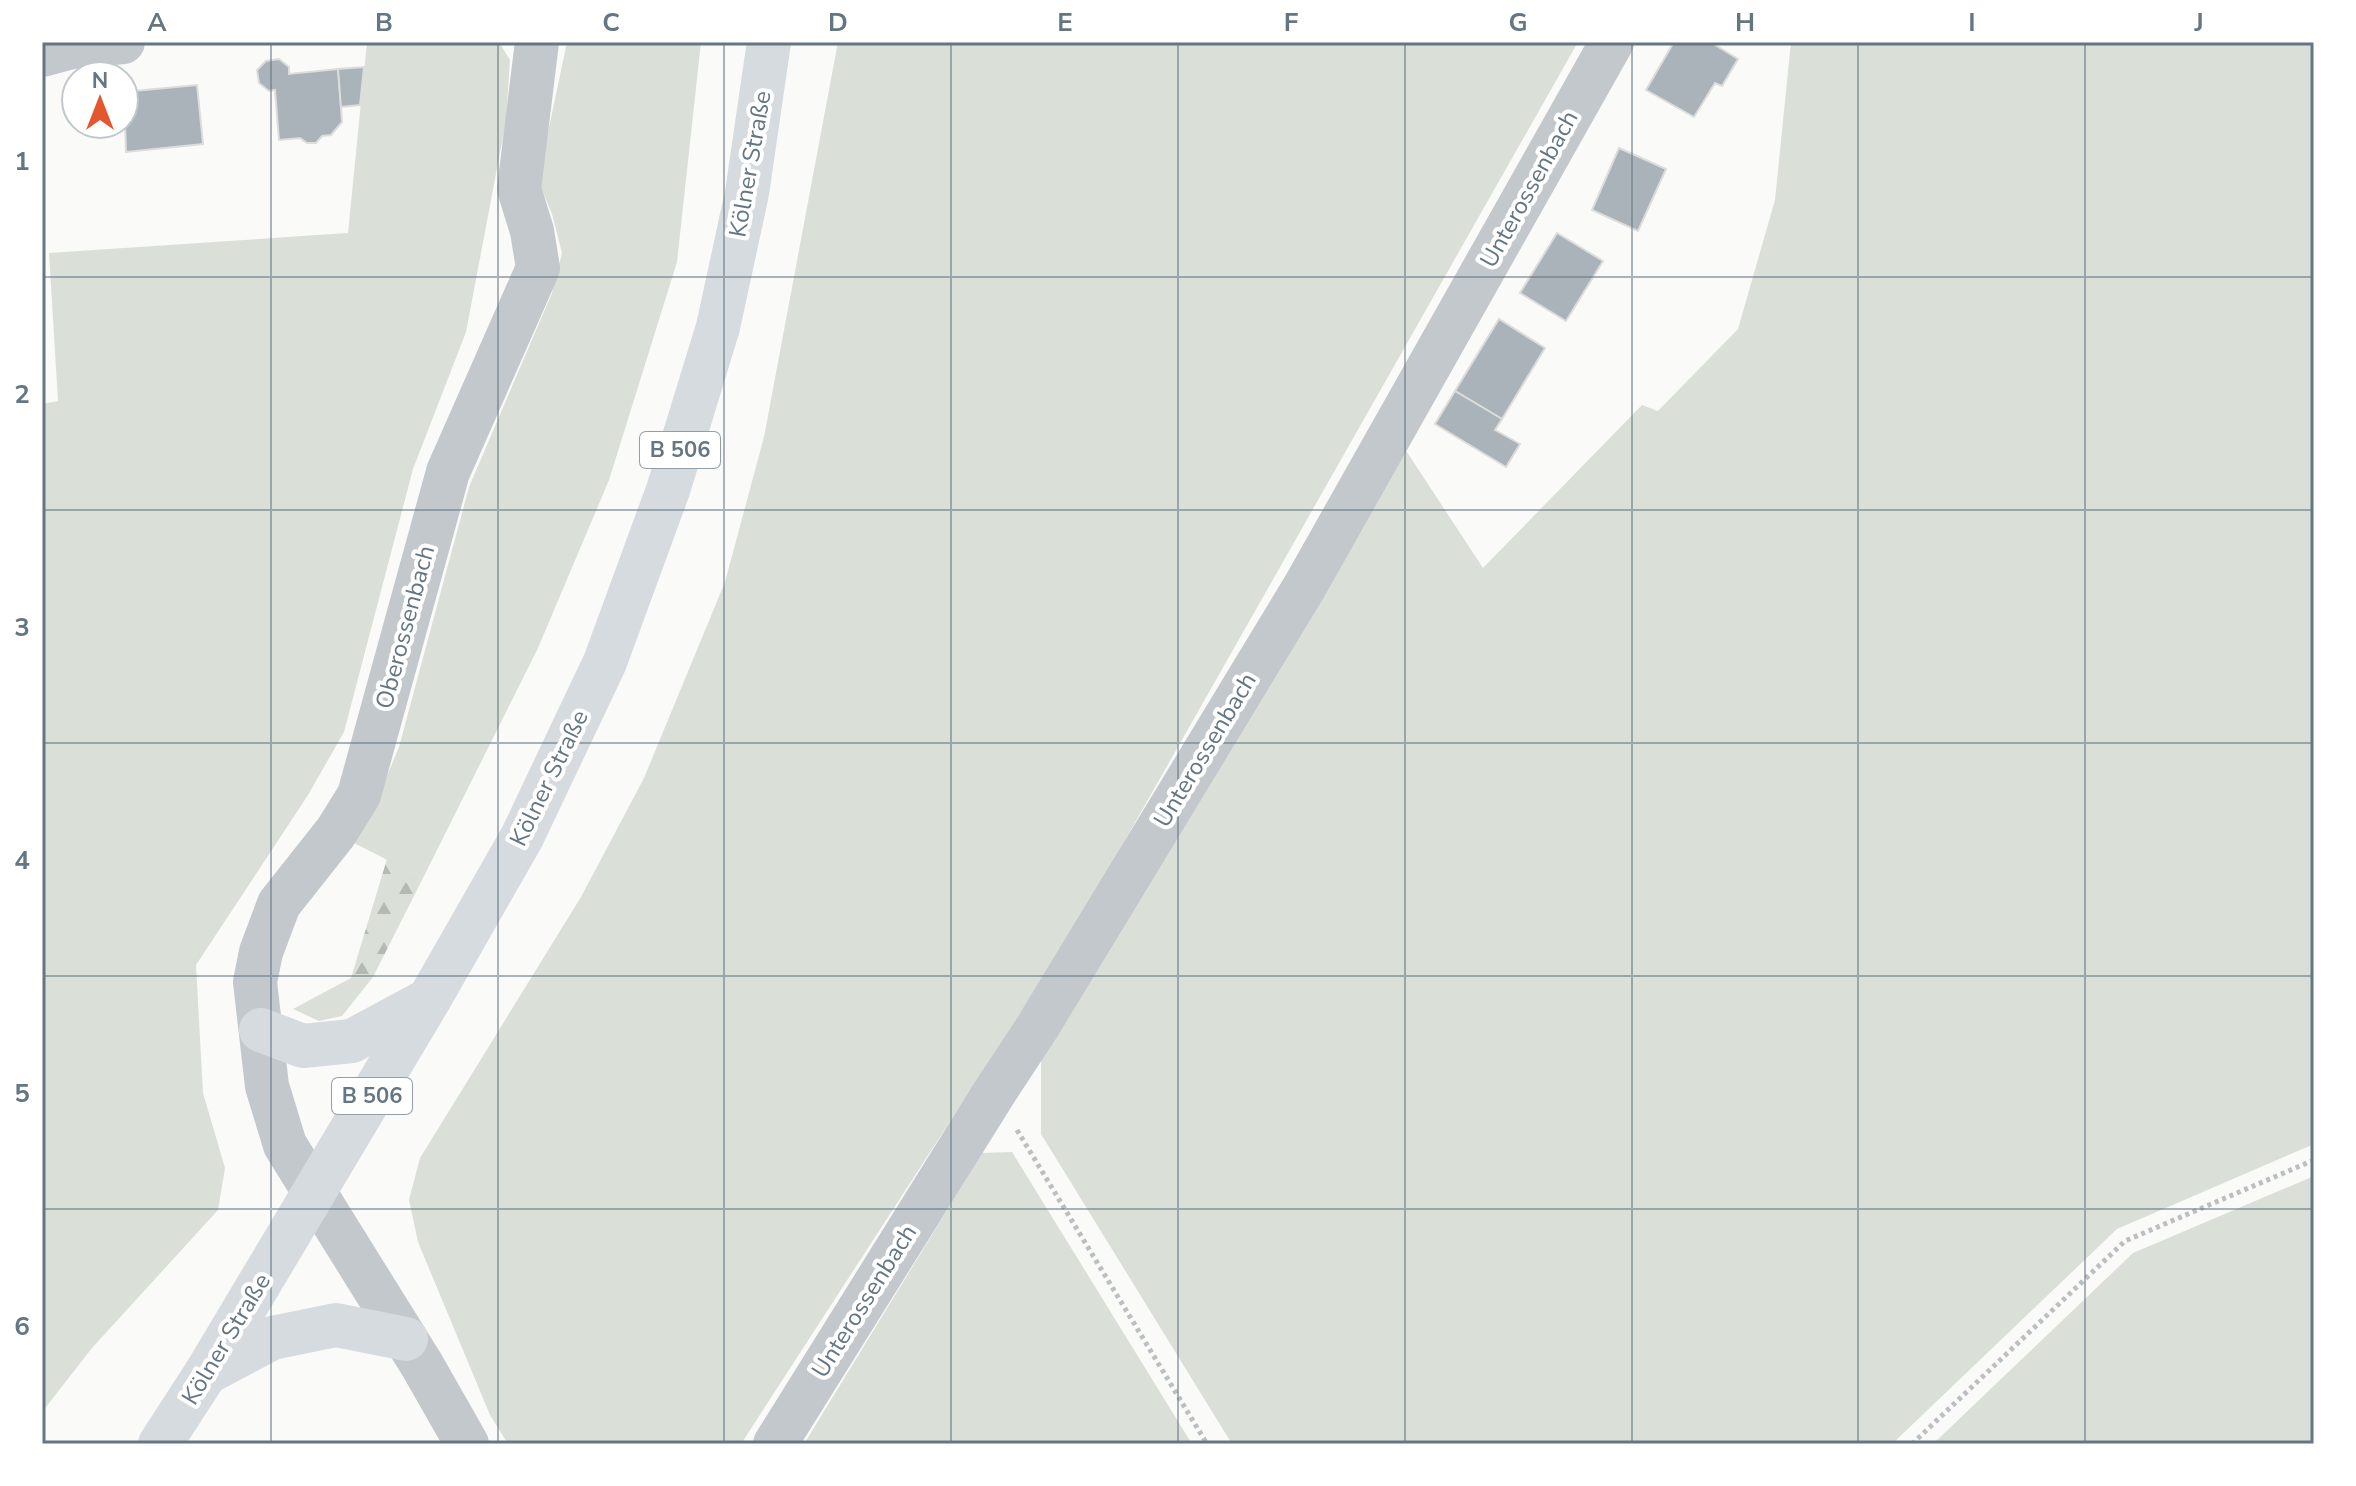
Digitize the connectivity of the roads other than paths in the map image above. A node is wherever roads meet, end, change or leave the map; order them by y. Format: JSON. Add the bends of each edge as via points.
{"nodes":[{"id":1,"x":123,"y":42,"type":"edge"},
{"id":2,"x":537,"y":42,"type":"edge"},
{"id":3,"x":769,"y":42,"type":"edge"},
{"id":4,"x":1612,"y":42,"type":"edge"},
{"id":5,"x":42,"y":55,"type":"edge"},
{"id":6,"x":430,"y":998,"type":"junction"},
{"id":7,"x":261,"y":1030,"type":"junction"},
{"id":8,"x":313,"y":1193,"type":"junction"},
{"id":9,"x":406,"y":1339,"type":"junction"},
{"id":10,"x":206,"y":1373,"type":"junction"},
{"id":11,"x":160,"y":1444,"type":"edge"},
{"id":12,"x":467,"y":1444,"type":"edge"},
{"id":13,"x":775,"y":1444,"type":"edge"}],
"edges":[{"from":1,"to":5,"type":"street"},
{"from":2,"to":7,"type":"street","name":"Oberossenbach","via":[[519,189],[538,268],[448,472],[359,795],[279,904],[270,954],[255,982]]},
{"from":3,"to":6,"type":"main road","name":"Kölner Straße","number":"B 506","via":[[747,193],[718,327],[668,490],[605,662],[522,837]]},
{"from":4,"to":13,"type":"street","name":"Unterossenbach","via":[[1305,586],[1038,1026]]},
{"from":6,"to":7,"type":"main road","via":[[352,1041],[303,1046]]},
{"from":6,"to":8,"type":"main road","name":"Kölner Straße","number":"B 506"},
{"from":7,"to":8,"type":"street","name":"Oberossenbach","via":[[267,1086],[285,1145]]},
{"from":8,"to":9,"type":"street"},
{"from":8,"to":10,"type":"main road","name":"Kölner Straße","number":"B 506"},
{"from":9,"to":10,"type":"main road","via":[[336,1325],[272,1338]]},
{"from":9,"to":12,"type":"street"},
{"from":10,"to":11,"type":"main road","name":"Kölner Straße","number":"B 506"}]}
